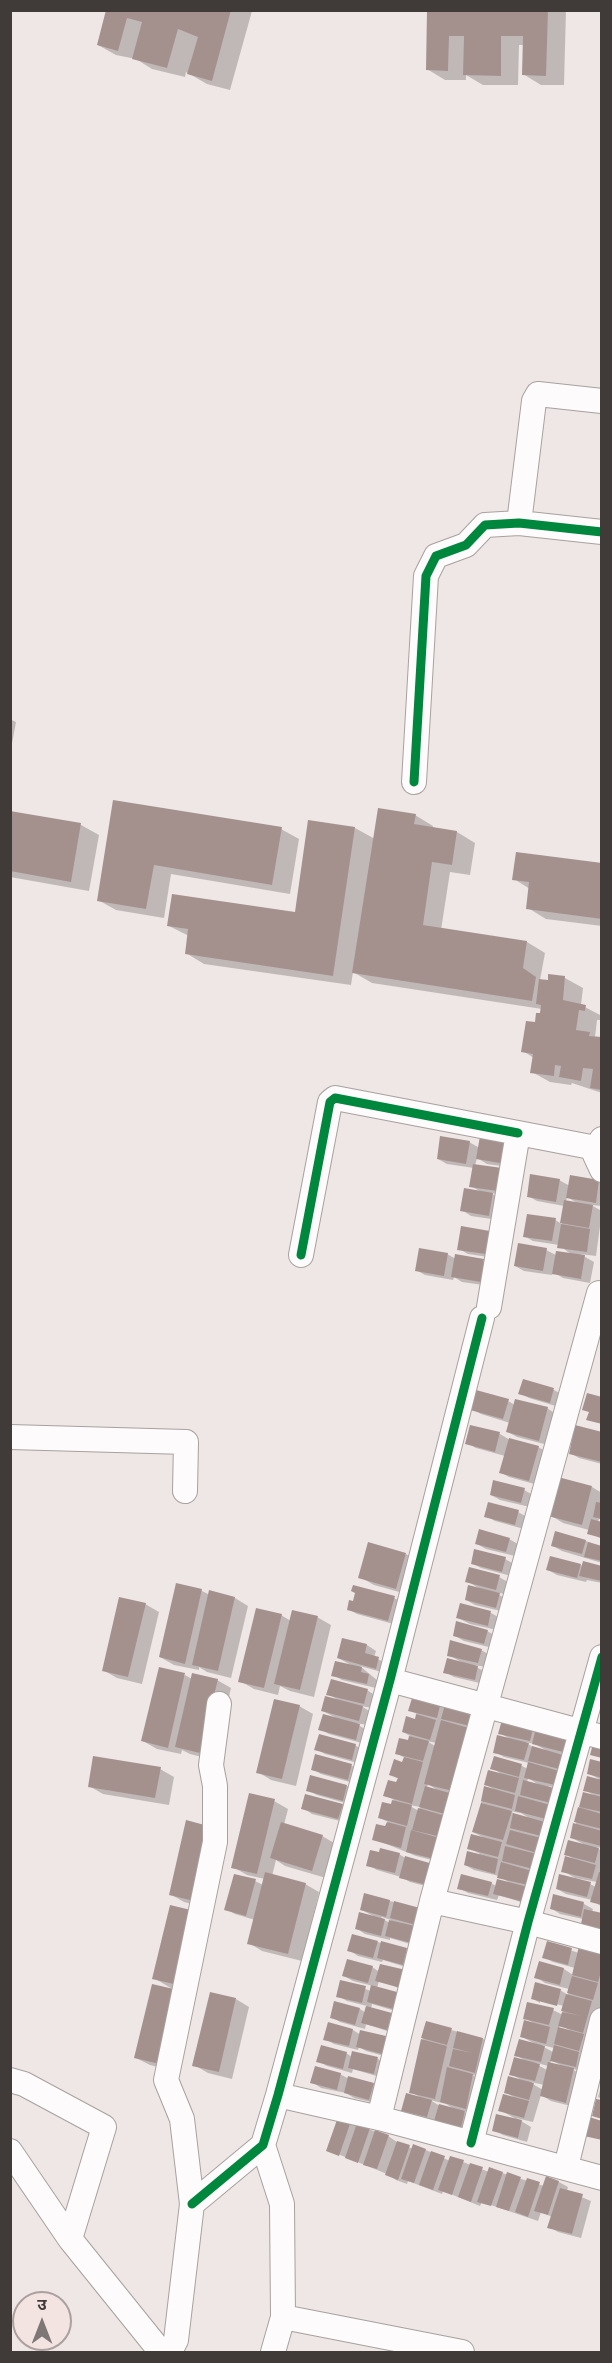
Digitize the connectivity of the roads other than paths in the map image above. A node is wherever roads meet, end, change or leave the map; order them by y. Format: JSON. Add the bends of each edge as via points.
{"nodes":[{"id":1,"x":602,"y":401,"type":"edge"},
{"id":2,"x":519,"y":523,"type":"junction"},
{"id":3,"x":602,"y":532,"type":"edge"},
{"id":4,"x":414,"y":782,"type":"dead end"},
{"id":5,"x":518,"y":1133,"type":"junction"},
{"id":6,"x":600,"y":1152,"type":"edge"},
{"id":7,"x":301,"y":1255,"type":"dead end"},
{"id":8,"x":599,"y":1293,"type":"dead end"},
{"id":9,"x":10,"y":1437,"type":"edge"},
{"id":10,"x":185,"y":1491,"type":"dead end"},
{"id":11,"x":602,"y":1657,"type":"edge"},
{"id":12,"x":390,"y":1680,"type":"junction"},
{"id":13,"x":219,"y":1704,"type":"dead end"},
{"id":14,"x":486,"y":1706,"type":"junction"},
{"id":15,"x":590,"y":1734,"type":"edge"},
{"id":16,"x":432,"y":1901,"type":"junction"},
{"id":17,"x":528,"y":1922,"type":"junction"},
{"id":18,"x":602,"y":1942,"type":"edge"},
{"id":19,"x":602,"y":2020,"type":"edge"},
{"id":20,"x":10,"y":2080,"type":"edge"},
{"id":21,"x":278,"y":2095,"type":"junction"},
{"id":22,"x":379,"y":2118,"type":"junction"},
{"id":23,"x":471,"y":2143,"type":"junction"},
{"id":24,"x":263,"y":2145,"type":"junction"},
{"id":25,"x":10,"y":2151,"type":"edge"},
{"id":26,"x":566,"y":2167,"type":"junction"},
{"id":27,"x":602,"y":2178,"type":"edge"},
{"id":28,"x":192,"y":2204,"type":"junction"},
{"id":29,"x":70,"y":2239,"type":"junction"},
{"id":30,"x":284,"y":2317,"type":"junction"},
{"id":31,"x":160,"y":2352,"type":"edge"},
{"id":32,"x":170,"y":2352,"type":"edge"},
{"id":33,"x":273,"y":2352,"type":"edge"},
{"id":34,"x":462,"y":2352,"type":"edge"}],
"edges":[{"from":1,"to":2,"type":"street","via":[[538,394]]},
{"from":2,"to":3,"type":"street"},
{"from":2,"to":4,"type":"street","via":[[485,525],[466,545],[436,556],[426,576]]},
{"from":5,"to":6,"type":"street"},
{"from":5,"to":7,"type":"street","via":[[335,1098],[330,1102]]},
{"from":5,"to":12,"type":"street","via":[[485,1312]]},
{"from":8,"to":14,"type":"street"},
{"from":9,"to":10,"type":"street","via":[[186,1442]]},
{"from":11,"to":15,"type":"street"},
{"from":12,"to":14,"type":"street"},
{"from":12,"to":21,"type":"street"},
{"from":13,"to":28,"type":"street","via":[[211,1765],[215,1842],[166,2080],[182,2118]]},
{"from":14,"to":15,"type":"street"},
{"from":14,"to":16,"type":"street"},
{"from":15,"to":17,"type":"street"},
{"from":16,"to":17,"type":"street"},
{"from":16,"to":22,"type":"street"},
{"from":17,"to":18,"type":"street"},
{"from":17,"to":23,"type":"street"},
{"from":19,"to":26,"type":"street"},
{"from":20,"to":29,"type":"street","via":[[104,2127]]},
{"from":21,"to":22,"type":"street"},
{"from":21,"to":24,"type":"street"},
{"from":22,"to":23,"type":"street"},
{"from":23,"to":26,"type":"street"},
{"from":24,"to":28,"type":"street"},
{"from":24,"to":30,"type":"street","via":[[282,2204]]},
{"from":25,"to":29,"type":"street"},
{"from":26,"to":27,"type":"street"},
{"from":28,"to":32,"type":"street","via":[[176,2340]]},
{"from":29,"to":31,"type":"street"},
{"from":30,"to":33,"type":"street"},
{"from":30,"to":34,"type":"street"}]}
